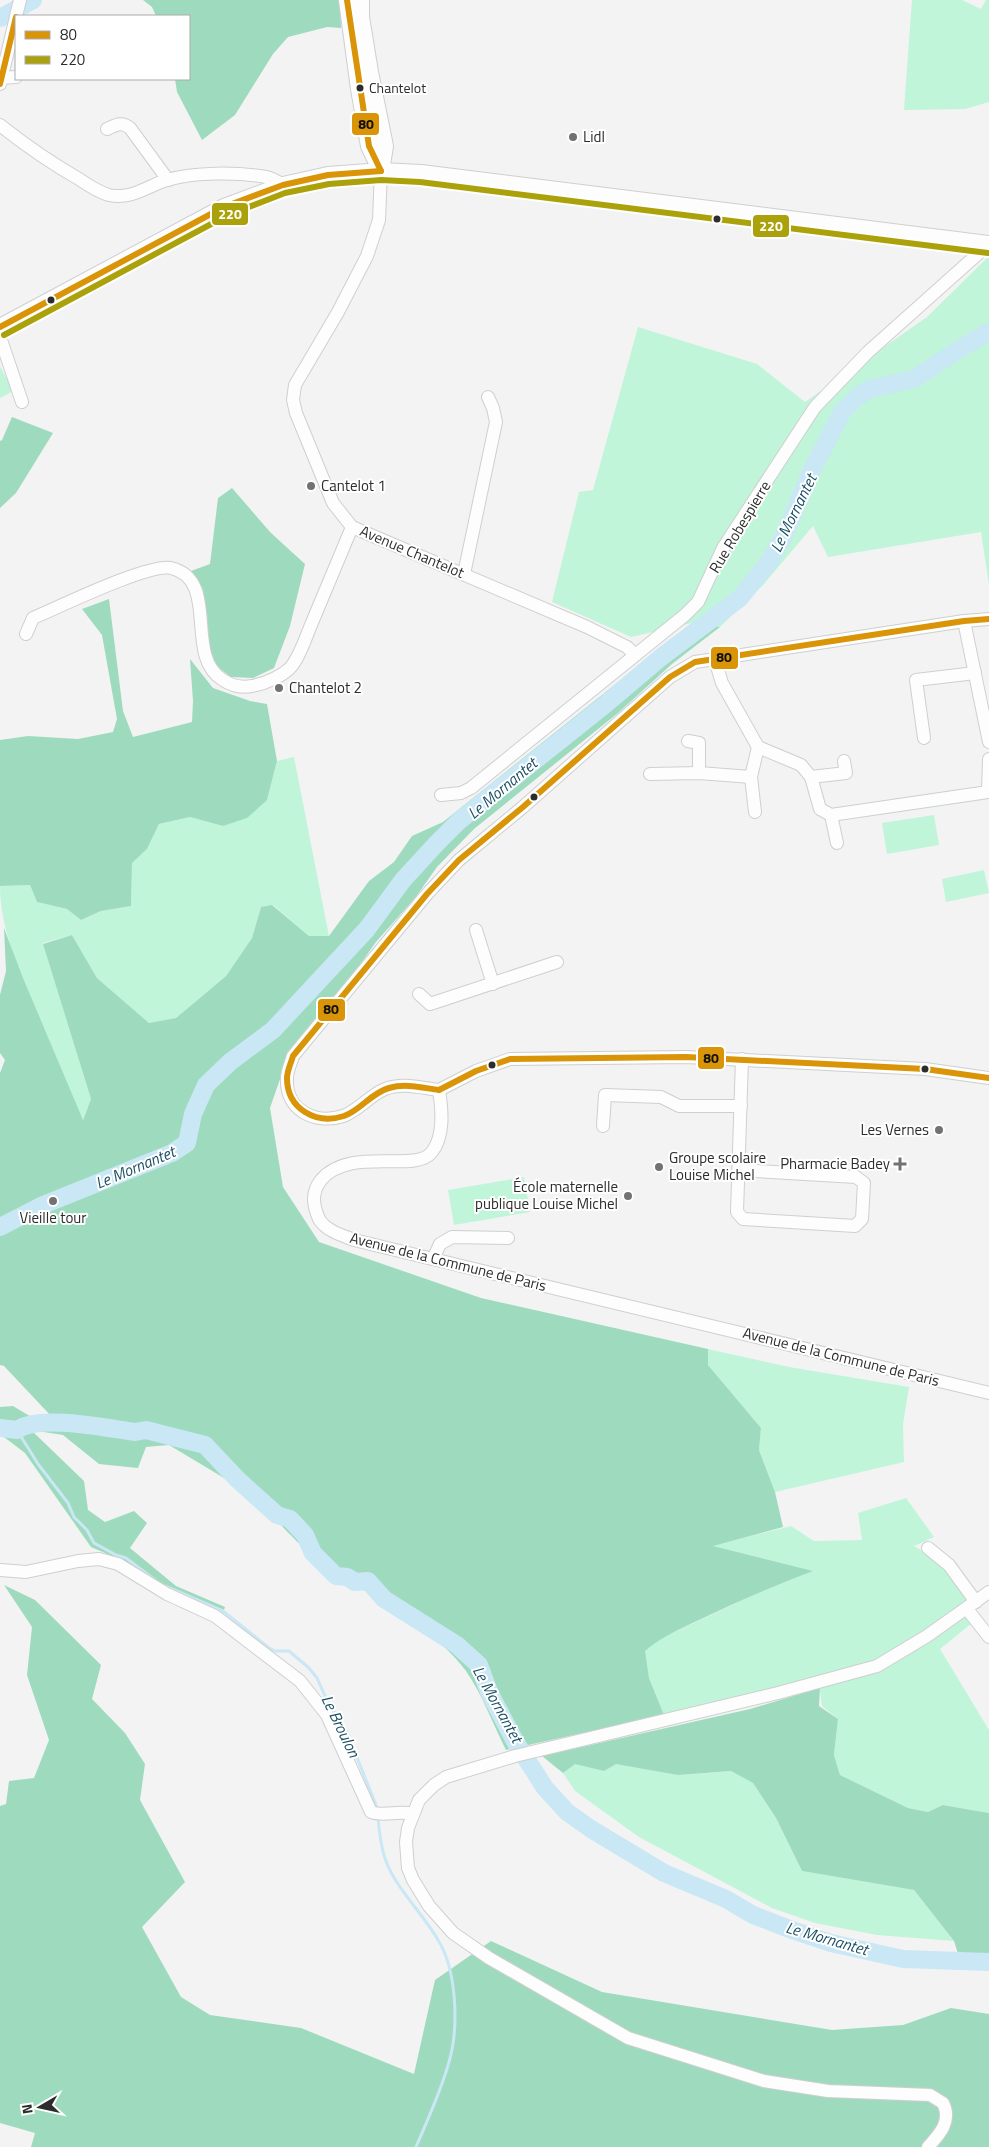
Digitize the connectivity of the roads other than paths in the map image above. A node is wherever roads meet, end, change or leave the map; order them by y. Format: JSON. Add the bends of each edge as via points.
{"nodes":[{"id":1,"x":20,"y":0,"type":"edge"},
{"id":2,"x":348,"y":0,"type":"edge"},
{"id":3,"x":361,"y":0,"type":"edge"},
{"id":4,"x":16,"y":15,"type":"edge"},
{"id":5,"x":15,"y":24,"type":"edge"},
{"id":6,"x":15,"y":77,"type":"edge"},
{"id":7,"x":0,"y":81,"type":"edge"},
{"id":8,"x":372,"y":120,"type":"junction"},
{"id":9,"x":0,"y":125,"type":"edge"},
{"id":10,"x":107,"y":129,"type":"dead end"},
{"id":11,"x":381,"y":172,"type":"junction"},
{"id":12,"x":168,"y":180,"type":"junction"},
{"id":13,"x":283,"y":185,"type":"junction"},
{"id":14,"x":989,"y":244,"type":"edge"},
{"id":15,"x":0,"y":327,"type":"edge"},
{"id":16,"x":0,"y":337,"type":"edge"},
{"id":17,"x":488,"y":397,"type":"dead end"},
{"id":18,"x":22,"y":402,"type":"dead end"},
{"id":19,"x":352,"y":527,"type":"junction"},
{"id":20,"x":464,"y":574,"type":"junction"},
{"id":21,"x":989,"y":619,"type":"edge"},
{"id":22,"x":964,"y":621,"type":"junction"},
{"id":23,"x":26,"y":634,"type":"dead end"},
{"id":24,"x":635,"y":655,"type":"junction"},
{"id":25,"x":715,"y":660,"type":"junction"},
{"id":26,"x":975,"y":673,"type":"junction"},
{"id":27,"x":924,"y":738,"type":"dead end"},
{"id":28,"x":688,"y":741,"type":"dead end"},
{"id":29,"x":989,"y":742,"type":"edge"},
{"id":30,"x":758,"y":747,"type":"junction"},
{"id":31,"x":989,"y":759,"type":"edge"},
{"id":32,"x":844,"y":761,"type":"dead end"},
{"id":33,"x":699,"y":773,"type":"junction"},
{"id":34,"x":650,"y":774,"type":"dead end"},
{"id":35,"x":751,"y":777,"type":"junction"},
{"id":36,"x":811,"y":778,"type":"junction"},
{"id":37,"x":441,"y":795,"type":"dead end"},
{"id":38,"x":756,"y":812,"type":"dead end"},
{"id":39,"x":831,"y":815,"type":"junction"},
{"id":40,"x":837,"y":843,"type":"dead end"},
{"id":41,"x":476,"y":930,"type":"dead end"},
{"id":42,"x":557,"y":962,"type":"dead end"},
{"id":43,"x":493,"y":984,"type":"junction"},
{"id":44,"x":419,"y":994,"type":"dead end"},
{"id":45,"x":742,"y":1059,"type":"junction"},
{"id":46,"x":989,"y":1078,"type":"edge"},
{"id":47,"x":439,"y":1090,"type":"junction"},
{"id":48,"x":741,"y":1106,"type":"junction"},
{"id":49,"x":603,"y":1126,"type":"dead end"},
{"id":50,"x":739,"y":1170,"type":"junction"},
{"id":51,"x":508,"y":1238,"type":"dead end"},
{"id":52,"x":433,"y":1259,"type":"junction"},
{"id":53,"x":989,"y":1393,"type":"edge"},
{"id":54,"x":928,"y":1548,"type":"dead end"},
{"id":55,"x":0,"y":1570,"type":"edge"},
{"id":56,"x":989,"y":1592,"type":"edge"},
{"id":57,"x":972,"y":1606,"type":"junction"},
{"id":58,"x":989,"y":1636,"type":"edge"},
{"id":59,"x":412,"y":1814,"type":"junction"},
{"id":60,"x":928,"y":2147,"type":"edge"}],
"edges":[{"from":1,"to":4,"type":"street"},
{"from":2,"to":8,"type":"main road"},
{"from":3,"to":8,"type":"main road"},
{"from":5,"to":7,"type":"street"},
{"from":6,"to":7,"type":"street"},
{"from":8,"to":11,"type":"main road","via":[[385,146]]},
{"from":9,"to":12,"type":"street","via":[[62,169],[109,194],[125,196],[139,193]]},
{"from":10,"to":12,"type":"street","via":[[119,123],[130,128]]},
{"from":11,"to":13,"type":"main road","via":[[328,176]]},
{"from":11,"to":14,"type":"main road","via":[[421,174]]},
{"from":11,"to":19,"type":"street","name":"Avenue Chantelot","via":[[378,220],[367,256],[295,385],[293,400],[333,503]]},
{"from":12,"to":13,"type":"street","via":[[224,174],[267,177]]},
{"from":13,"to":15,"type":"main road","via":[[224,207]]},
{"from":14,"to":24,"type":"street","name":"Rue Robespierre","via":[[868,352],[815,407],[723,548],[698,602]]},
{"from":16,"to":18,"type":"street"},
{"from":17,"to":20,"type":"street","via":[[496,422]]},
{"from":19,"to":20,"type":"street","name":"Avenue Chantelot"},
{"from":19,"to":23,"type":"street","via":[[291,668],[263,684],[232,686],[214,675],[207,665],[198,596],[192,581],[170,568],[143,572],[33,618]]},
{"from":20,"to":24,"type":"street","name":"Avenue Chantelot","via":[[587,627],[627,647]]},
{"from":21,"to":22,"type":"street"},
{"from":22,"to":25,"type":"street"},
{"from":22,"to":26,"type":"street"},
{"from":24,"to":37,"type":"street","name":"Rue Robespierre","via":[[472,788],[462,793]]},
{"from":25,"to":30,"type":"street","via":[[722,683]]},
{"from":25,"to":47,"type":"street","via":[[695,662],[670,677],[459,860],[293,1056],[286,1078],[292,1102],[306,1115],[326,1118],[344,1116],[385,1089],[405,1085]]},
{"from":26,"to":27,"type":"street","via":[[916,680]]},
{"from":26,"to":29,"type":"street"},
{"from":28,"to":33,"type":"street","via":[[699,743]]},
{"from":30,"to":35,"type":"street"},
{"from":30,"to":36,"type":"street","via":[[801,765]]},
{"from":31,"to":39,"type":"street","via":[[988,792]]},
{"from":32,"to":36,"type":"street","via":[[846,773]]},
{"from":33,"to":34,"type":"street"},
{"from":33,"to":35,"type":"street"},
{"from":35,"to":38,"type":"street"},
{"from":36,"to":39,"type":"street","via":[[820,809]]},
{"from":39,"to":40,"type":"street"},
{"from":41,"to":43,"type":"street"},
{"from":42,"to":43,"type":"street"},
{"from":43,"to":44,"type":"street","via":[[430,1004]]},
{"from":45,"to":46,"type":"street","via":[[925,1069]]},
{"from":45,"to":47,"type":"street","via":[[686,1056],[510,1059],[476,1071]]},
{"from":45,"to":48,"type":"street"},
{"from":47,"to":52,"type":"street","name":"Avenue de la Commune de Paris","via":[[439,1140],[430,1154],[413,1160],[350,1162],[327,1172],[315,1188],[313,1206],[321,1222],[334,1232]]},
{"from":48,"to":49,"type":"street","via":[[678,1106],[661,1097],[604,1095]]},
{"from":48,"to":50,"type":"street"},
{"from":50,"to":50,"type":"street","via":[[737,1212],[744,1219],[855,1226],[862,1219],[864,1183],[856,1177]]},
{"from":51,"to":52,"type":"street","via":[[452,1237],[440,1244]]},
{"from":52,"to":53,"type":"street","name":"Avenue de la Commune de Paris"},
{"from":54,"to":57,"type":"street","via":[[949,1565]]},
{"from":55,"to":59,"type":"street","via":[[26,1572],[99,1559],[118,1564],[167,1594],[215,1616],[300,1681],[327,1715],[371,1812]]},
{"from":56,"to":57,"type":"street"},
{"from":57,"to":58,"type":"street"},
{"from":57,"to":59,"type":"street","via":[[877,1666],[515,1756],[446,1777],[419,1800]]},
{"from":59,"to":60,"type":"street","via":[[406,1842],[408,1868],[413,1880],[440,1920],[467,1944],[628,2038],[764,2081],[828,2091],[930,2095],[943,2103],[947,2116],[945,2125]]}]}
